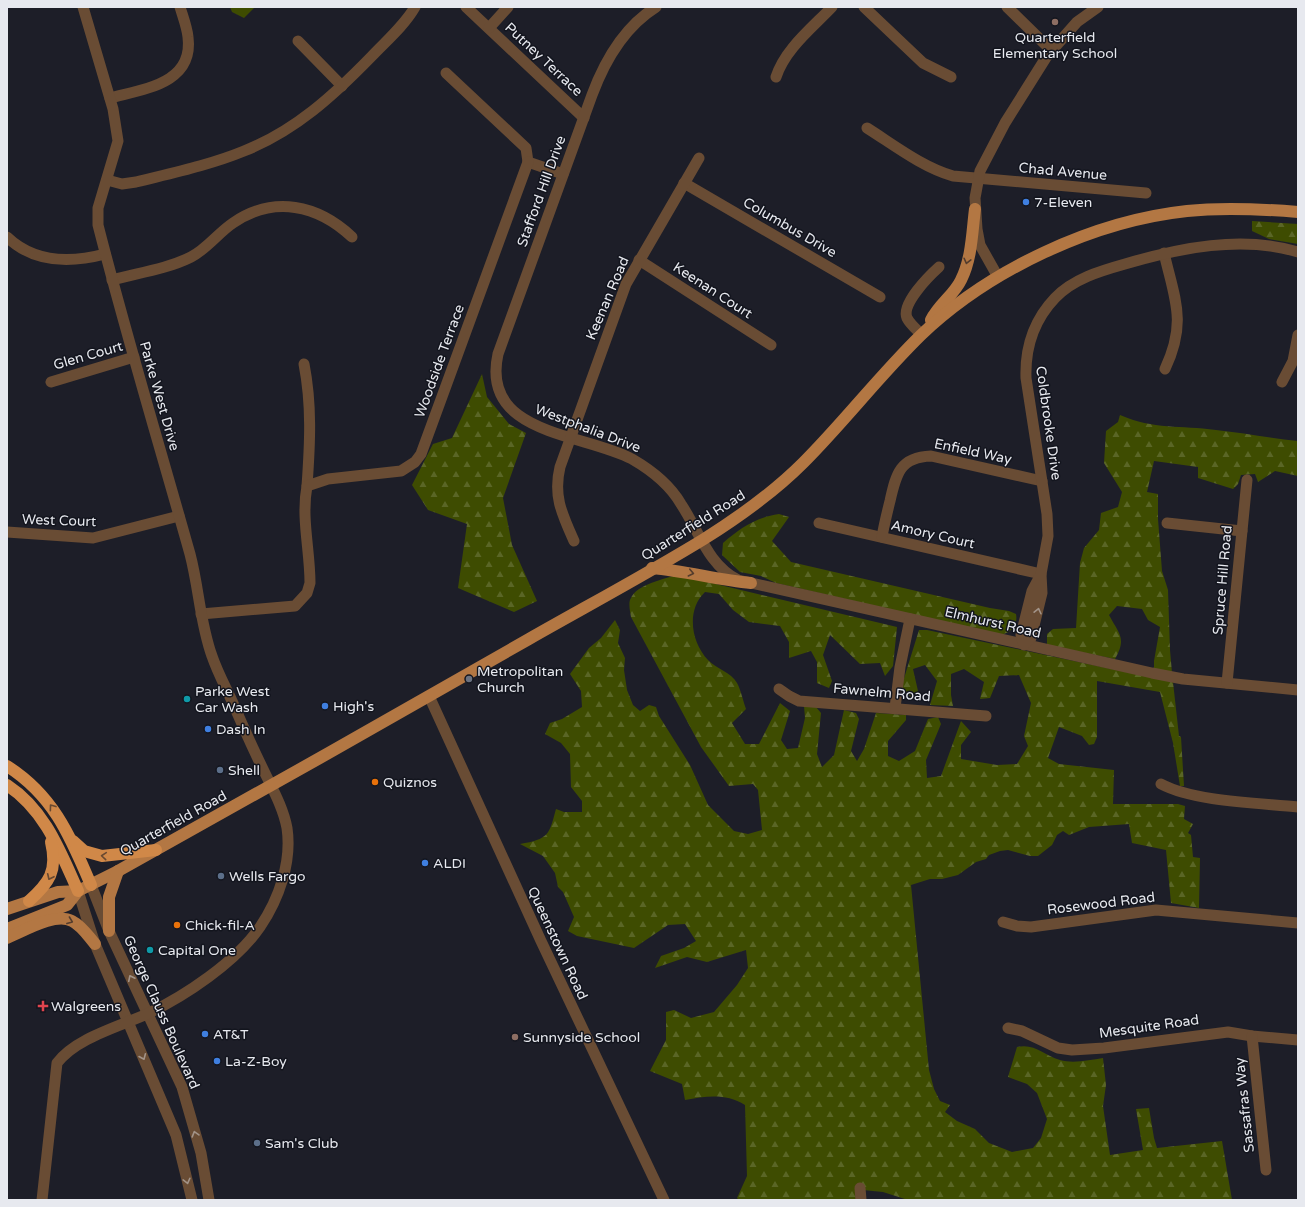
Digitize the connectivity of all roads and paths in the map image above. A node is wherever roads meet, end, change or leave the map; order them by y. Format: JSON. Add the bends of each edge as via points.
{"nodes":[{"id":1,"x":83,"y":7,"type":"edge"},
{"id":2,"x":180,"y":7,"type":"edge"},
{"id":3,"x":415,"y":7,"type":"edge"},
{"id":4,"x":466,"y":7,"type":"edge"},
{"id":5,"x":508,"y":7,"type":"edge"},
{"id":6,"x":656,"y":7,"type":"edge"},
{"id":7,"x":832,"y":7,"type":"edge"},
{"id":8,"x":864,"y":7,"type":"edge"},
{"id":9,"x":1007,"y":7,"type":"edge"},
{"id":10,"x":1098,"y":7,"type":"edge"},
{"id":11,"x":489,"y":28,"type":"junction"},
{"id":12,"x":298,"y":41,"type":"dead end"},
{"id":13,"x":1051,"y":50,"type":"junction"},
{"id":14,"x":446,"y":73,"type":"dead end"},
{"id":15,"x":776,"y":77,"type":"dead end"},
{"id":16,"x":951,"y":77,"type":"dead end"},
{"id":17,"x":342,"y":86,"type":"junction"},
{"id":18,"x":110,"y":98,"type":"junction"},
{"id":19,"x":584,"y":118,"type":"junction"},
{"id":20,"x":867,"y":128,"type":"dead end"},
{"id":21,"x":699,"y":158,"type":"dead end"},
{"id":22,"x":528,"y":162,"type":"junction"},
{"id":23,"x":563,"y":174,"type":"junction"},
{"id":24,"x":978,"y":178,"type":"junction"},
{"id":25,"x":107,"y":180,"type":"junction"},
{"id":26,"x":684,"y":183,"type":"junction"},
{"id":27,"x":1146,"y":193,"type":"dead end"},
{"id":28,"x":975,"y":209,"type":"junction"},
{"id":29,"x":1298,"y":212,"type":"edge"},
{"id":30,"x":7,"y":237,"type":"edge"},
{"id":31,"x":352,"y":237,"type":"dead end"},
{"id":32,"x":1298,"y":252,"type":"edge"},
{"id":33,"x":1164,"y":253,"type":"junction"},
{"id":34,"x":105,"y":254,"type":"junction"},
{"id":35,"x":639,"y":260,"type":"junction"},
{"id":36,"x":938,"y":267,"type":"dead end"},
{"id":37,"x":998,"y":277,"type":"junction"},
{"id":38,"x":112,"y":280,"type":"junction"},
{"id":39,"x":880,"y":297,"type":"dead end"},
{"id":40,"x":924,"y":332,"type":"junction"},
{"id":41,"x":1298,"y":336,"type":"edge"},
{"id":42,"x":771,"y":345,"type":"dead end"},
{"id":43,"x":134,"y":357,"type":"junction"},
{"id":44,"x":304,"y":364,"type":"dead end"},
{"id":45,"x":1165,"y":369,"type":"dead end"},
{"id":46,"x":51,"y":382,"type":"dead end"},
{"id":47,"x":1282,"y":382,"type":"dead end"},
{"id":48,"x":505,"y":402,"type":"joint"},
{"id":49,"x":571,"y":437,"type":"junction"},
{"id":50,"x":1247,"y":480,"type":"dead end"},
{"id":51,"x":1042,"y":481,"type":"junction"},
{"id":52,"x":307,"y":486,"type":"junction"},
{"id":53,"x":179,"y":516,"type":"junction"},
{"id":54,"x":819,"y":523,"type":"dead end"},
{"id":55,"x":1167,"y":523,"type":"dead end"},
{"id":56,"x":1242,"y":531,"type":"junction"},
{"id":57,"x":7,"y":532,"type":"edge"},
{"id":58,"x":882,"y":537,"type":"junction"},
{"id":59,"x":702,"y":540,"type":"junction"},
{"id":60,"x":574,"y":541,"type":"dead end"},
{"id":61,"x":652,"y":568,"type":"junction"},
{"id":62,"x":1041,"y":574,"type":"junction"},
{"id":63,"x":751,"y":584,"type":"junction"},
{"id":64,"x":201,"y":614,"type":"junction"},
{"id":65,"x":910,"y":619,"type":"junction"},
{"id":66,"x":1024,"y":645,"type":"junction"},
{"id":67,"x":1227,"y":684,"type":"junction"},
{"id":68,"x":779,"y":689,"type":"dead end"},
{"id":69,"x":1298,"y":690,"type":"edge"},
{"id":70,"x":429,"y":696,"type":"junction"},
{"id":71,"x":895,"y":708,"type":"junction"},
{"id":72,"x":986,"y":716,"type":"dead end"},
{"id":73,"x":7,"y":766,"type":"edge"},
{"id":74,"x":1161,"y":784,"type":"dead end"},
{"id":75,"x":7,"y":785,"type":"edge"},
{"id":76,"x":271,"y":785,"type":"junction"},
{"id":77,"x":1298,"y":807,"type":"edge"},
{"id":78,"x":47,"y":825,"type":"junction"},
{"id":79,"x":72,"y":841,"type":"junction"},
{"id":80,"x":156,"y":850,"type":"junction"},
{"id":81,"x":118,"y":871,"type":"junction"},
{"id":82,"x":91,"y":885,"type":"junction"},
{"id":83,"x":78,"y":891,"type":"junction"},
{"id":84,"x":28,"y":902,"type":"junction"},
{"id":85,"x":7,"y":910,"type":"edge"},
{"id":86,"x":1003,"y":922,"type":"dead end"},
{"id":87,"x":1298,"y":923,"type":"edge"},
{"id":88,"x":7,"y":929,"type":"edge"},
{"id":89,"x":109,"y":931,"type":"junction"},
{"id":90,"x":7,"y":938,"type":"edge"},
{"id":91,"x":95,"y":944,"type":"junction"},
{"id":92,"x":148,"y":1013,"type":"junction"},
{"id":93,"x":128,"y":1021,"type":"junction"},
{"id":94,"x":1008,"y":1028,"type":"dead end"},
{"id":95,"x":1252,"y":1036,"type":"junction"},
{"id":96,"x":1298,"y":1040,"type":"edge"},
{"id":97,"x":1266,"y":1170,"type":"dead end"},
{"id":98,"x":860,"y":1188,"type":"dead end"},
{"id":99,"x":42,"y":1200,"type":"edge"},
{"id":100,"x":192,"y":1200,"type":"edge"},
{"id":101,"x":209,"y":1200,"type":"edge"},
{"id":102,"x":664,"y":1200,"type":"edge"},
{"id":103,"x":861,"y":1200,"type":"edge"}],
"edges":[{"from":1,"to":18,"type":"street","name":"Parke West Drive"},
{"from":2,"to":18,"type":"street","via":[[188,37],[188,48],[182,67],[172,78],[158,85]]},
{"from":3,"to":17,"type":"street","via":[[403,23]]},
{"from":4,"to":11,"type":"street","name":"Putney Terrace"},
{"from":5,"to":11,"type":"street"},
{"from":6,"to":19,"type":"street","name":"Stafford Hill Drive","via":[[637,20],[611,54],[600,73]]},
{"from":7,"to":15,"type":"street","via":[[786,55]]},
{"from":8,"to":16,"type":"street","via":[[923,63]]},
{"from":9,"to":13,"type":"street"},
{"from":10,"to":13,"type":"street","via":[[1077,22]]},
{"from":11,"to":19,"type":"street","name":"Putney Terrace"},
{"from":12,"to":17,"type":"street"},
{"from":13,"to":24,"type":"street","via":[[1005,123]]},
{"from":14,"to":22,"type":"street","via":[[526,148]]},
{"from":17,"to":25,"type":"street","via":[[300,120],[246,150],[136,182],[122,184]]},
{"from":18,"to":25,"type":"street","name":"Parke West Drive","via":[[118,141]]},
{"from":19,"to":23,"type":"street","name":"Stafford Hill Drive"},
{"from":20,"to":24,"type":"street","name":"Chad Avenue","via":[[942,173]]},
{"from":21,"to":26,"type":"street","name":"Keenan Road"},
{"from":22,"to":23,"type":"street"},
{"from":22,"to":52,"type":"street","name":"Woodside Terrace","via":[[421,454],[415,462],[401,471],[328,479]]},
{"from":23,"to":48,"type":"street","name":"Stafford Hill Drive","via":[[498,354],[496,379]]},
{"from":24,"to":27,"type":"street","name":"Chad Avenue"},
{"from":24,"to":28,"type":"street"},
{"from":25,"to":34,"type":"street","name":"Parke West Drive","via":[[98,208],[98,225]]},
{"from":26,"to":35,"type":"street","name":"Keenan Road"},
{"from":26,"to":39,"type":"street","name":"Columbus Drive"},
{"from":28,"to":37,"type":"street","via":[[980,245]]},
{"from":28,"to":40,"type":"main road","one_way":true,"via":[[968,260],[961,280],[935,312]]},
{"from":29,"to":37,"type":"main road","name":"Quarterfield Road","via":[[1225,209],[1150,217],[1092,234],[1056,248]]},
{"from":30,"to":34,"type":"street","via":[[15,245],[52,259],[72,260]]},
{"from":31,"to":38,"type":"street","via":[[326,216],[288,206],[274,207],[255,211],[233,223],[192,256],[180,262]]},
{"from":32,"to":33,"type":"street","name":"Coldbrooke Drive","via":[[1275,247],[1241,245]]},
{"from":33,"to":45,"type":"street","via":[[1178,320],[1176,341]]},
{"from":33,"to":51,"type":"street","name":"Coldbrooke Drive","via":[[1078,281],[1055,297],[1038,320],[1028,345],[1026,367]]},
{"from":34,"to":38,"type":"street","name":"Parke West Drive"},
{"from":35,"to":42,"type":"street","name":"Keenan Court"},
{"from":35,"to":49,"type":"street","name":"Keenan Road","via":[[619,302]]},
{"from":36,"to":40,"type":"street","via":[[912,298],[906,312],[907,318]]},
{"from":37,"to":40,"type":"main road","name":"Quarterfield Road","via":[[958,304]]},
{"from":38,"to":43,"type":"street","name":"Parke West Drive"},
{"from":40,"to":59,"type":"main road","name":"Quarterfield Road","via":[[800,466],[757,503]]},
{"from":41,"to":47,"type":"street","via":[[1293,361]]},
{"from":43,"to":46,"type":"street","name":"Glen Court"},
{"from":43,"to":53,"type":"street","name":"Parke West Drive"},
{"from":44,"to":52,"type":"street","via":[[310,411]]},
{"from":48,"to":49,"type":"street","name":"Westphalia Drive","via":[[519,417],[530,423]]},
{"from":49,"to":59,"type":"street","name":"Westphalia Drive","via":[[631,459],[652,472],[680,502]]},
{"from":49,"to":60,"type":"street","name":"Keenan Road","via":[[560,467],[557,491],[561,514]]},
{"from":50,"to":56,"type":"street","name":"Spruce Hill Road"},
{"from":51,"to":58,"type":"street","name":"Enfield Way","via":[[931,456],[913,458],[896,476]]},
{"from":51,"to":62,"type":"street","name":"Coldbrooke Drive","via":[[1048,536]]},
{"from":52,"to":64,"type":"street","via":[[304,516],[310,583],[302,600],[295,606]]},
{"from":53,"to":57,"type":"street","name":"West Court","via":[[93,538]]},
{"from":53,"to":64,"type":"street","name":"Parke West Drive","via":[[194,571]]},
{"from":54,"to":58,"type":"street","name":"Amory Court"},
{"from":55,"to":56,"type":"street"},
{"from":56,"to":67,"type":"street","name":"Spruce Hill Road"},
{"from":58,"to":62,"type":"street","name":"Amory Court"},
{"from":59,"to":61,"type":"main road","name":"Quarterfield Road"},
{"from":59,"to":63,"type":"street","name":"Elmhurst Road","via":[[713,560],[728,575]]},
{"from":61,"to":63,"type":"main road","one_way":true,"via":[[678,570]]},
{"from":61,"to":70,"type":"main road","name":"Quarterfield Road"},
{"from":62,"to":66,"type":"street","name":"Coldbrooke Drive","via":[[1042,593],[1031,638]]},
{"from":63,"to":65,"type":"street","name":"Elmhurst Road"},
{"from":64,"to":76,"type":"street","name":"Parke West Drive","via":[[213,659]]},
{"from":65,"to":66,"type":"street","name":"Elmhurst Road"},
{"from":65,"to":71,"type":"street"},
{"from":66,"to":67,"type":"street","name":"Elmhurst Road","via":[[1152,674]]},
{"from":67,"to":69,"type":"street","name":"Elmhurst Road"},
{"from":68,"to":71,"type":"street","name":"Fawnelm Road","via":[[799,700]]},
{"from":70,"to":76,"type":"main road","name":"Quarterfield Road"},
{"from":70,"to":102,"type":"street","name":"Queenstown Road","via":[[589,1044]]},
{"from":71,"to":72,"type":"street","name":"Fawnelm Road"},
{"from":79,"to":73,"type":"highway","one_way":true,"via":[[48,801],[28,781]]},
{"from":74,"to":77,"type":"street","via":[[1175,792],[1196,796]]},
{"from":75,"to":78,"type":"highway","via":[[32,806]]},
{"from":76,"to":80,"type":"main road","name":"Quarterfield Road"},
{"from":76,"to":92,"type":"street","name":"Parke West Drive","via":[[281,806],[287,830],[287,860],[282,884],[260,928],[239,951],[209,976]]},
{"from":78,"to":83,"type":"highway"},
{"from":78,"to":84,"type":"highway","one_way":true,"via":[[54,851],[53,868],[42,889]]},
{"from":80,"to":79,"type":"highway","one_way":true,"via":[[102,856],[84,851]]},
{"from":79,"to":82,"type":"highway"},
{"from":80,"to":81,"type":"main road","name":"Quarterfield Road"},
{"from":81,"to":82,"type":"main road","name":"Quarterfield Road"},
{"from":81,"to":89,"type":"main road","via":[[109,897]]},
{"from":82,"to":83,"type":"main road","name":"Quarterfield Road"},
{"from":82,"to":89,"type":"street","name":"George Clauss Boulevard"},
{"from":83,"to":84,"type":"main road","name":"Quarterfield Road","via":[[58,892]]},
{"from":83,"to":88,"type":"main road","name":"Quarterfield Road","via":[[67,905]]},
{"from":83,"to":91,"type":"street"},
{"from":84,"to":85,"type":"main road","name":"Quarterfield Road"},
{"from":86,"to":87,"type":"street","name":"Rosewood Road","via":[[1031,927],[1156,910]]},
{"from":92,"to":89,"type":"street","name":"George Clauss Boulevard","one_way":true},
{"from":90,"to":91,"type":"main road","one_way":true,"via":[[56,919],[65,919],[79,926]]},
{"from":91,"to":93,"type":"street"},
{"from":92,"to":93,"type":"street","name":"Parke West Drive"},
{"from":101,"to":92,"type":"street","name":"George Clauss Boulevard","one_way":true,"via":[[200,1153],[182,1088]]},
{"from":93,"to":99,"type":"street","name":"Parke West Drive","via":[[77,1045],[56,1063]]},
{"from":93,"to":100,"type":"street","one_way":true,"via":[[176,1135]]},
{"from":94,"to":95,"type":"street","name":"Mesquite Road","via":[[1022,1031],[1058,1048],[1072,1050],[1096,1049],[1207,1033],[1228,1032]]},
{"from":95,"to":96,"type":"street","name":"Mesquite Road"},
{"from":95,"to":97,"type":"street","name":"Sassafras Way"},
{"from":98,"to":103,"type":"street"}]}
